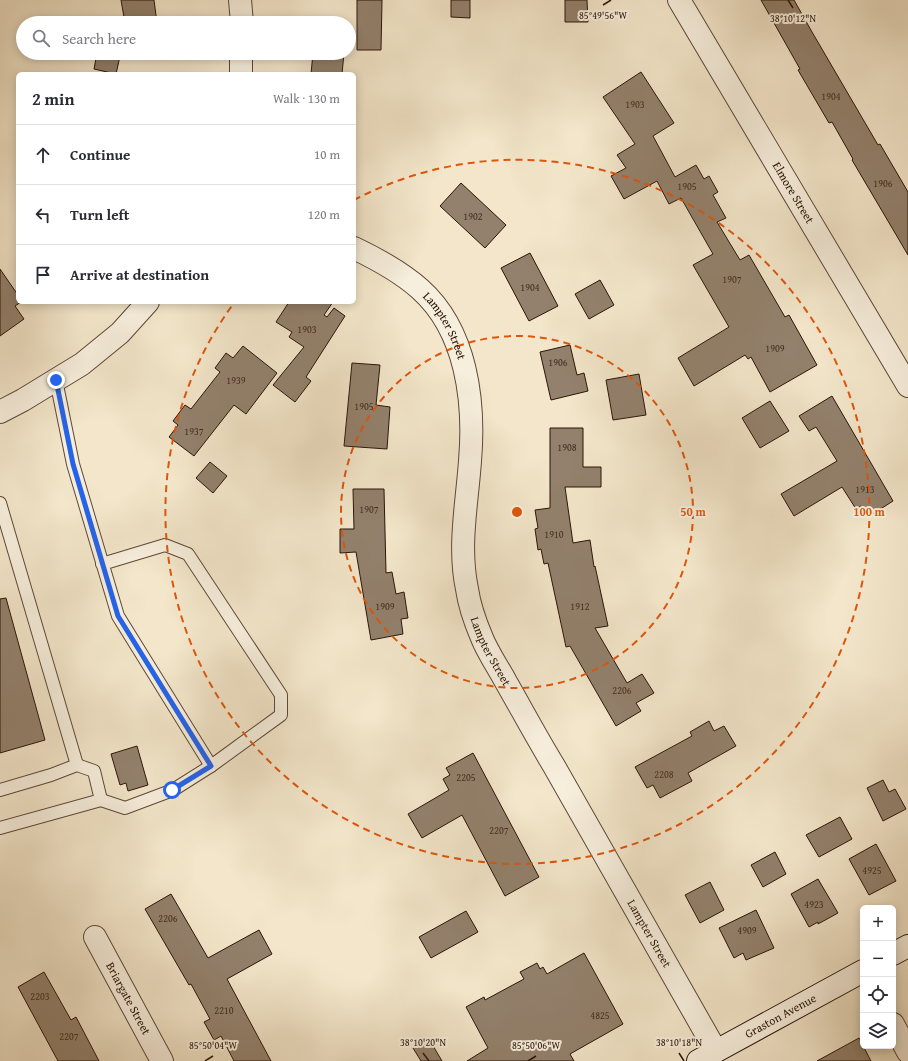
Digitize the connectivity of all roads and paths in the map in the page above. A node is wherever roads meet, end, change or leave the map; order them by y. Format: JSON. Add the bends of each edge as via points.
{"nodes":[{"id":1,"x":240,"y":0,"type":"edge"},
{"id":2,"x":679,"y":0,"type":"edge"},
{"id":3,"x":241,"y":16,"type":"edge"},
{"id":4,"x":242,"y":60,"type":"edge"},
{"id":5,"x":241,"y":72,"type":"edge"},
{"id":6,"x":356,"y":249,"type":"edge"},
{"id":7,"x":146,"y":304,"type":"edge"},
{"id":8,"x":56,"y":380,"type":"junction"},
{"id":9,"x":908,"y":386,"type":"edge"},
{"id":10,"x":0,"y":412,"type":"edge"},
{"id":11,"x":0,"y":503,"type":"edge"},
{"id":12,"x":102,"y":564,"type":"junction"},
{"id":13,"x":77,"y":765,"type":"junction"},
{"id":14,"x":211,"y":766,"type":"junction"},
{"id":15,"x":0,"y":790,"type":"edge"},
{"id":16,"x":101,"y":800,"type":"junction"},
{"id":17,"x":0,"y":828,"type":"edge"},
{"id":18,"x":95,"y":936,"type":"dead end"},
{"id":19,"x":908,"y":946,"type":"edge"},
{"id":20,"x":896,"y":952,"type":"edge"},
{"id":21,"x":860,"y":973,"type":"edge"},
{"id":22,"x":896,"y":1030,"type":"edge"},
{"id":23,"x":716,"y":1051,"type":"junction"},
{"id":24,"x":908,"y":1052,"type":"edge"},
{"id":25,"x":162,"y":1061,"type":"edge"},
{"id":26,"x":698,"y":1061,"type":"edge"}],
"edges":[{"from":1,"to":3,"type":"street"},
{"from":2,"to":9,"type":"street","name":"Elmore Street"},
{"from":4,"to":5,"type":"street"},
{"from":6,"to":23,"type":"street","name":"Lampter Street","via":[[382,262],[419,288],[442,316],[454,337],[463,360],[469,388],[471,425],[462,548],[467,589],[482,638]]},
{"from":7,"to":8,"type":"street","via":[[120,332],[82,364]]},
{"from":8,"to":10,"type":"street"},
{"from":8,"to":12,"type":"lane","via":[[73,464]]},
{"from":11,"to":13,"type":"lane"},
{"from":12,"to":14,"type":"lane","via":[[118,616]]},
{"from":12,"to":14,"type":"lane","via":[[165,545],[188,554],[281,695],[281,715]]},
{"from":13,"to":15,"type":"lane"},
{"from":13,"to":16,"type":"lane","via":[[94,771]]},
{"from":14,"to":16,"type":"lane","via":[[172,790],[125,808]]},
{"from":16,"to":17,"type":"lane"},
{"from":18,"to":25,"type":"street","name":"Briargate Street"},
{"from":19,"to":20,"type":"street"},
{"from":21,"to":23,"type":"street","name":"Graston Avenue"},
{"from":22,"to":24,"type":"street"},
{"from":23,"to":26,"type":"street","name":"Graston Avenue"}]}
